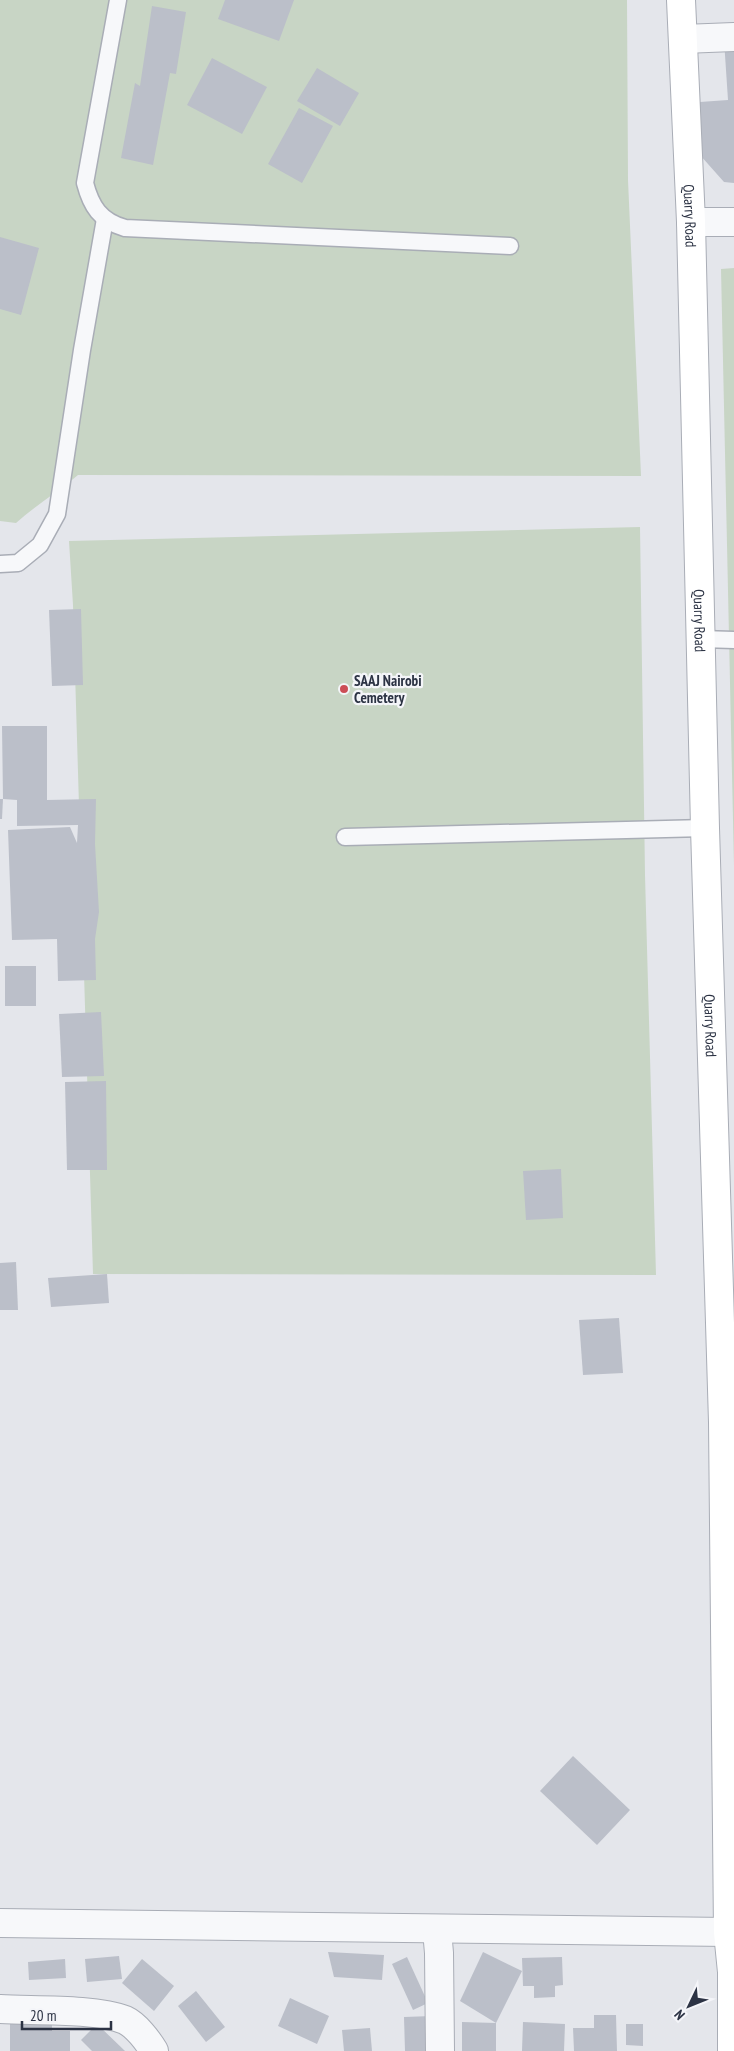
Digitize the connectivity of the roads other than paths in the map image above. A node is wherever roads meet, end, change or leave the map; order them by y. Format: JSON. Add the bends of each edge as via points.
{"nodes":[{"id":1,"x":118,"y":0,"type":"edge"},
{"id":2,"x":680,"y":0,"type":"edge"},
{"id":3,"x":734,"y":37,"type":"edge"},
{"id":4,"x":683,"y":39,"type":"junction"},
{"id":5,"x":105,"y":219,"type":"junction"},
{"id":6,"x":691,"y":222,"type":"junction"},
{"id":7,"x":734,"y":222,"type":"edge"},
{"id":8,"x":510,"y":246,"type":"dead end"},
{"id":9,"x":0,"y":564,"type":"edge"},
{"id":10,"x":700,"y":640,"type":"junction"},
{"id":11,"x":734,"y":640,"type":"edge"},
{"id":12,"x":705,"y":828,"type":"junction"},
{"id":13,"x":345,"y":837,"type":"dead end"},
{"id":14,"x":729,"y":1422,"type":"edge"},
{"id":15,"x":0,"y":1923,"type":"edge"},
{"id":16,"x":437,"y":1930,"type":"junction"},
{"id":17,"x":728,"y":1932,"type":"junction"},
{"id":18,"x":733,"y":1972,"type":"edge"},
{"id":19,"x":0,"y":2009,"type":"edge"},
{"id":20,"x":154,"y":2051,"type":"edge"},
{"id":21,"x":440,"y":2051,"type":"edge"},
{"id":22,"x":732,"y":2051,"type":"edge"}],
"edges":[{"from":1,"to":5,"type":"lane","via":[[85,182],[95,210]]},
{"from":2,"to":4,"type":"main road","name":"Quarry Road"},
{"from":3,"to":4,"type":"street"},
{"from":4,"to":6,"type":"main road","name":"Quarry Road"},
{"from":5,"to":8,"type":"lane","via":[[125,228]]},
{"from":5,"to":9,"type":"lane","via":[[57,514],[40,546],[18,563]]},
{"from":6,"to":7,"type":"street"},
{"from":6,"to":10,"type":"main road","name":"Quarry Road"},
{"from":10,"to":11,"type":"lane"},
{"from":10,"to":12,"type":"main road","name":"Quarry Road"},
{"from":12,"to":13,"type":"lane"},
{"from":12,"to":14,"type":"main road","name":"Quarry Road"},
{"from":14,"to":17,"type":"main road","name":"Quarry Road"},
{"from":15,"to":16,"type":"street"},
{"from":16,"to":17,"type":"street"},
{"from":16,"to":21,"type":"street"},
{"from":17,"to":18,"type":"main road","name":"Quarry Road"},
{"from":18,"to":22,"type":"main road","name":"Quarry Road"},
{"from":19,"to":20,"type":"street","via":[[87,2013],[126,2020]]}]}
